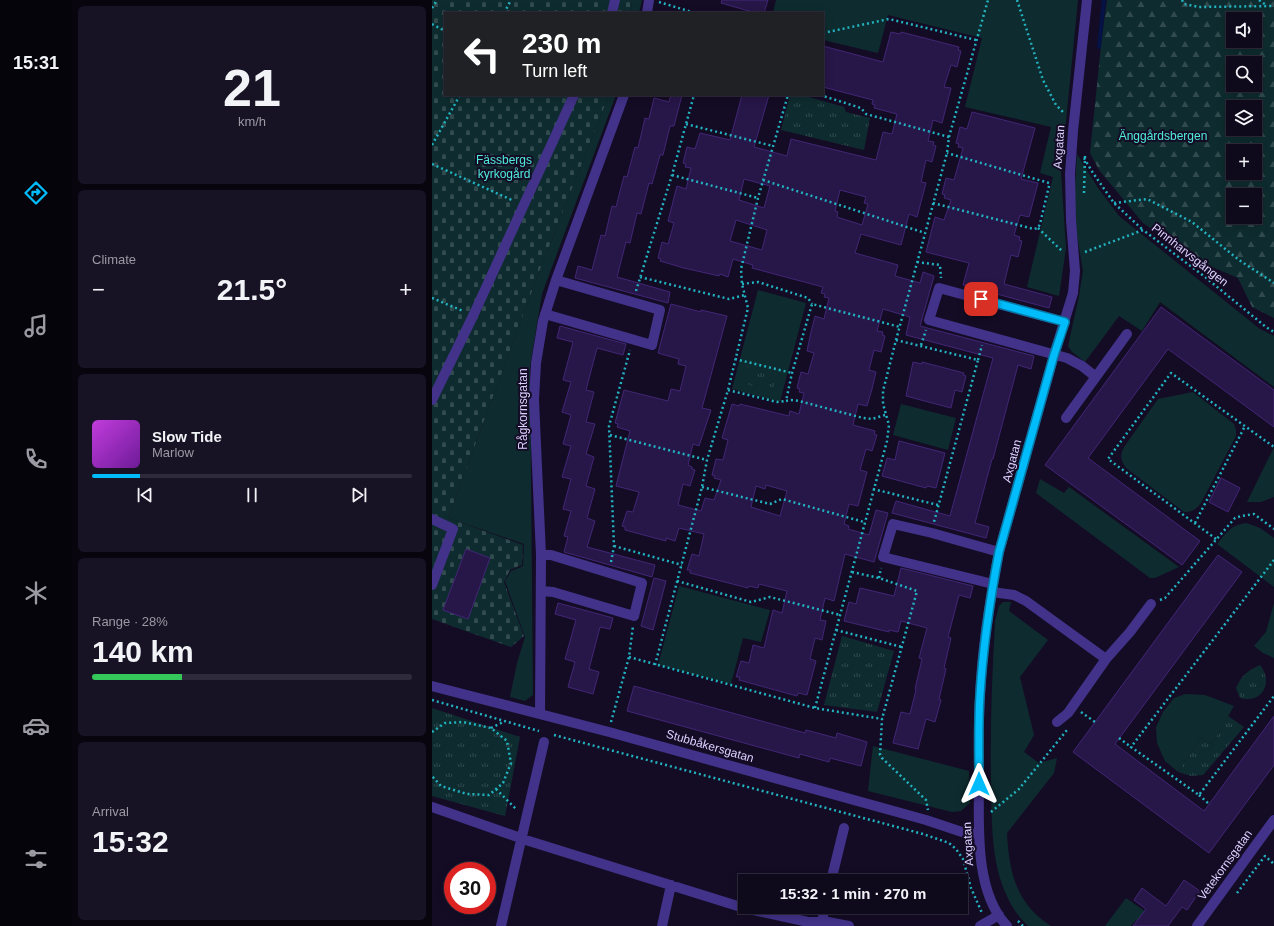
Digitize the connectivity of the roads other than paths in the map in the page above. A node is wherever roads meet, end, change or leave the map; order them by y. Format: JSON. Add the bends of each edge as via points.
{"nodes":[{"id":1,"x":614,"y":0,"type":"edge"},
{"id":2,"x":1087,"y":0,"type":"edge"},
{"id":3,"x":654,"y":1,"type":"edge"},
{"id":4,"x":612,"y":12,"type":"edge"},
{"id":5,"x":648,"y":12,"type":"edge"},
{"id":6,"x":574,"y":96,"type":"edge"},
{"id":7,"x":624,"y":96,"type":"edge"},
{"id":8,"x":556,"y":280,"type":"junction"},
{"id":9,"x":546,"y":314,"type":"junction"},
{"id":10,"x":1065,"y":322,"type":"junction"},
{"id":11,"x":1127,"y":334,"type":"dead end"},
{"id":12,"x":1054,"y":355,"type":"junction"},
{"id":13,"x":1096,"y":377,"type":"junction"},
{"id":14,"x":432,"y":400,"type":"edge"},
{"id":15,"x":1066,"y":418,"type":"dead end"},
{"id":16,"x":432,"y":519,"type":"edge"},
{"id":17,"x":999,"y":552,"type":"junction"},
{"id":18,"x":541,"y":555,"type":"junction"},
{"id":19,"x":432,"y":585,"type":"edge"},
{"id":20,"x":992,"y":588,"type":"junction"},
{"id":21,"x":541,"y":591,"type":"junction"},
{"id":22,"x":1150,"y":604,"type":"road end"},
{"id":23,"x":1106,"y":659,"type":"junction"},
{"id":24,"x":432,"y":686,"type":"edge"},
{"id":25,"x":540,"y":714,"type":"junction"},
{"id":26,"x":1057,"y":722,"type":"dead end"},
{"id":27,"x":544,"y":737,"type":"road end"},
{"id":28,"x":432,"y":807,"type":"edge"},
{"id":29,"x":1274,"y":820,"type":"edge"},
{"id":30,"x":844,"y":828,"type":"dead end"},
{"id":31,"x":979,"y":834,"type":"junction"},
{"id":32,"x":522,"y":838,"type":"junction"},
{"id":33,"x":833,"y":874,"type":"edge"},
{"id":34,"x":671,"y":885,"type":"junction"},
{"id":35,"x":823,"y":914,"type":"edge"},
{"id":36,"x":999,"y":916,"type":"junction"},
{"id":37,"x":821,"y":924,"type":"edge"},
{"id":38,"x":983,"y":924,"type":"edge"},
{"id":39,"x":501,"y":926,"type":"edge"},
{"id":40,"x":662,"y":926,"type":"edge"},
{"id":41,"x":849,"y":926,"type":"edge"},
{"id":42,"x":1007,"y":926,"type":"edge"},
{"id":43,"x":1196,"y":926,"type":"edge"}],
"edges":[{"from":1,"to":4,"type":"street"},
{"from":2,"to":10,"type":"street","name":"Axgatan","via":[[1070,180],[1079,253],[1073,294]]},
{"from":3,"to":5,"type":"street"},
{"from":6,"to":14,"type":"street"},
{"from":7,"to":8,"type":"street","name":"Rågkornsgatan"},
{"from":8,"to":9,"type":"street","name":"Rågkornsgatan"},
{"from":8,"to":9,"type":"street","via":[[660,310],[652,345]]},
{"from":9,"to":18,"type":"street","name":"Rågkornsgatan","via":[[536,363],[534,400]]},
{"from":10,"to":12,"type":"street","name":"Axgatan"},
{"from":10,"to":12,"type":"street","via":[[939,288],[929,320]]},
{"from":11,"to":13,"type":"street"},
{"from":12,"to":13,"type":"street","via":[[1067,358]]},
{"from":12,"to":17,"type":"street","name":"Axgatan"},
{"from":13,"to":15,"type":"street"},
{"from":16,"to":19,"type":"street","via":[[453,529]]},
{"from":17,"to":20,"type":"street","name":"Axgatan"},
{"from":17,"to":20,"type":"street","via":[[894,524],[883,557]]},
{"from":18,"to":21,"type":"street","name":"Rågkornsgatan"},
{"from":18,"to":21,"type":"street","via":[[551,555],[642,584],[634,616],[553,592]]},
{"from":20,"to":23,"type":"street","via":[[1026,600]]},
{"from":20,"to":31,"type":"street","name":"Axgatan","via":[[980,696]]},
{"from":21,"to":25,"type":"street","name":"Rågkornsgatan"},
{"from":22,"to":23,"type":"street"},
{"from":23,"to":26,"type":"street","via":[[1077,709]]},
{"from":24,"to":25,"type":"street","name":"Stubbåkersgatan"},
{"from":25,"to":31,"type":"street","name":"Stubbåkersgatan","via":[[926,820],[965,833]]},
{"from":27,"to":32,"type":"street"},
{"from":28,"to":32,"type":"street"},
{"from":29,"to":43,"type":"street","name":"Vetekornsgatan"},
{"from":30,"to":33,"type":"street"},
{"from":31,"to":36,"type":"street","name":"Axgatan","via":[[983,875]]},
{"from":32,"to":34,"type":"street"},
{"from":32,"to":39,"type":"street"},
{"from":34,"to":37,"type":"street","via":[[744,908]]},
{"from":34,"to":40,"type":"street"},
{"from":35,"to":37,"type":"street"},
{"from":36,"to":38,"type":"street"},
{"from":36,"to":42,"type":"street","name":"Axgatan"},
{"from":37,"to":41,"type":"street"}]}
